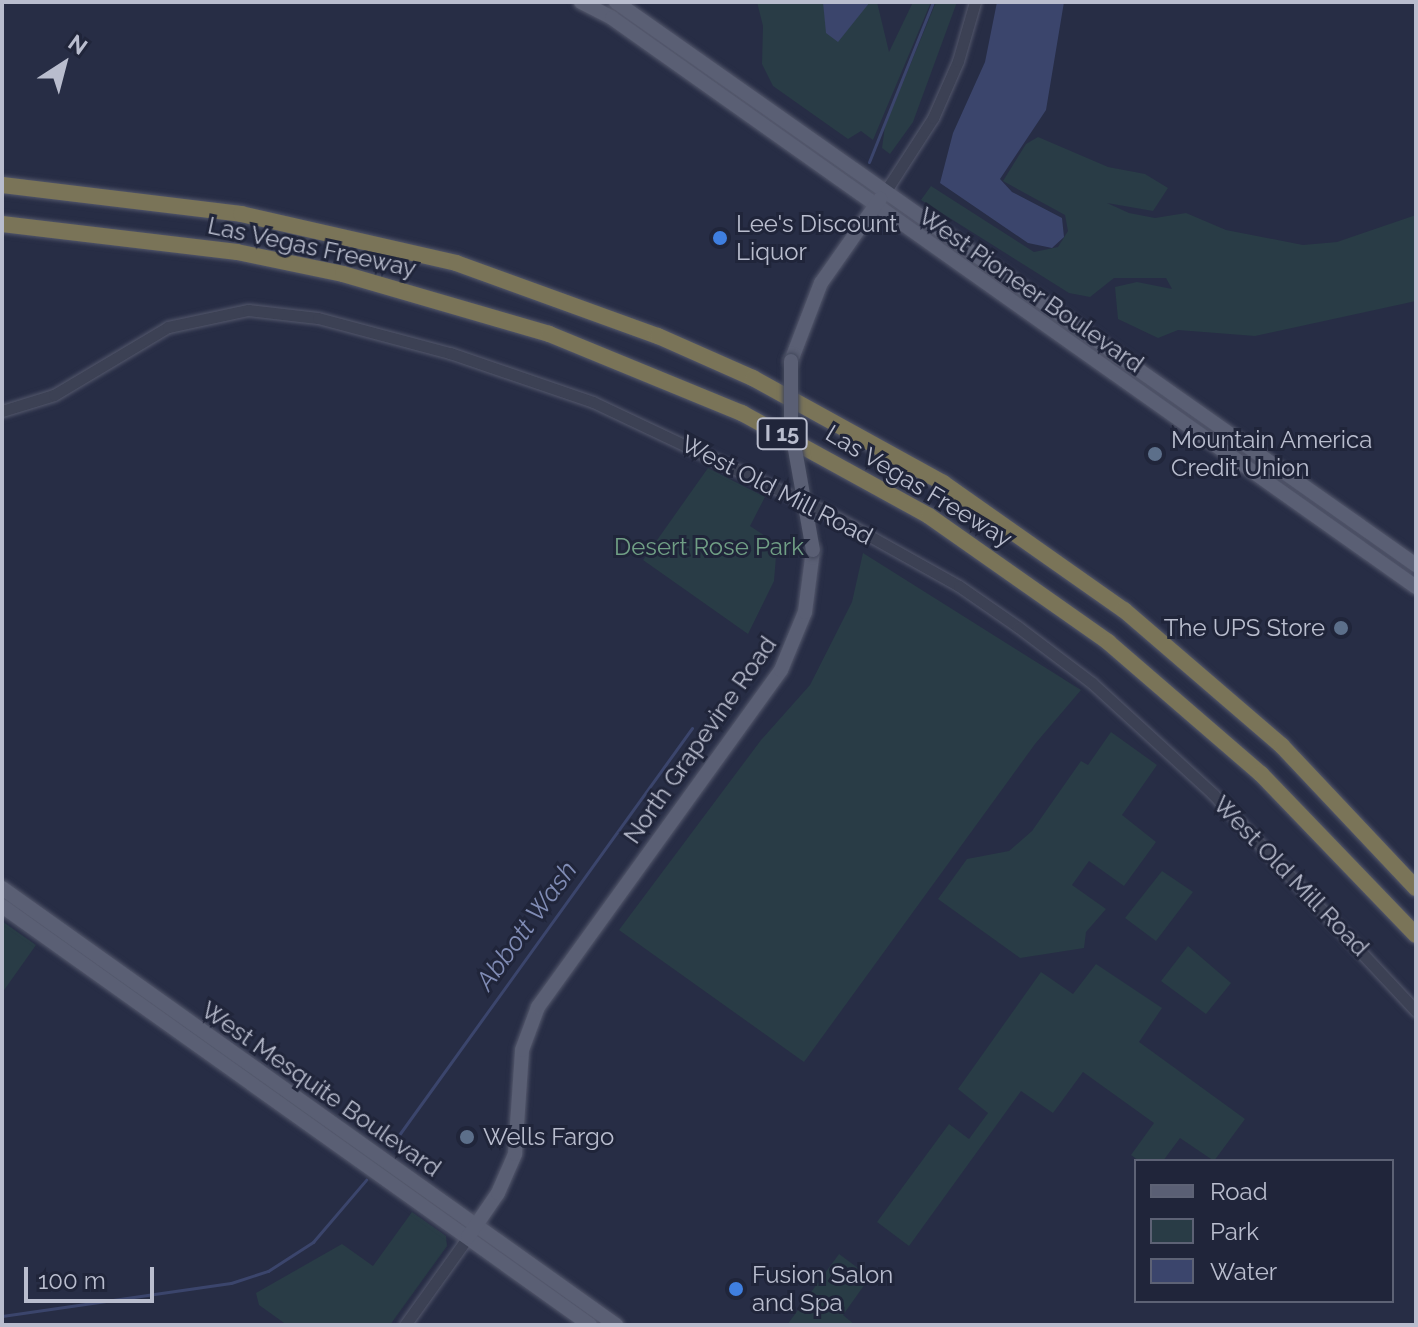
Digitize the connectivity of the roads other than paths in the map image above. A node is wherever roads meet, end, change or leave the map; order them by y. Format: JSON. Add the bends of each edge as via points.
{"nodes":[{"id":1,"x":581,"y":2,"type":"edge"},
{"id":2,"x":616,"y":2,"type":"edge"},
{"id":3,"x":975,"y":2,"type":"edge"},
{"id":4,"x":2,"y":185,"type":"edge"},
{"id":5,"x":887,"y":189,"type":"junction"},
{"id":6,"x":875,"y":206,"type":"junction"},
{"id":7,"x":2,"y":224,"type":"edge"},
{"id":8,"x":2,"y":411,"type":"edge"},
{"id":9,"x":1225,"y":453,"type":"junction"},
{"id":10,"x":1299,"y":482,"type":"junction"},
{"id":11,"x":1416,"y":565,"type":"edge"},
{"id":12,"x":1416,"y":587,"type":"edge"},
{"id":13,"x":2,"y":888,"type":"edge"},
{"id":14,"x":1416,"y":888,"type":"edge"},
{"id":15,"x":2,"y":906,"type":"edge"},
{"id":16,"x":1416,"y":935,"type":"edge"},
{"id":17,"x":1416,"y":1011,"type":"edge"},
{"id":18,"x":254,"y":1078,"type":"junction"},
{"id":19,"x":472,"y":1231,"type":"junction"},
{"id":20,"x":405,"y":1325,"type":"edge"},
{"id":21,"x":590,"y":1325,"type":"edge"},
{"id":22,"x":616,"y":1325,"type":"edge"}],
"edges":[{"from":1,"to":6,"type":"main road","name":"West Pioneer Boulevard","via":[[612,18]]},
{"from":2,"to":5,"type":"main road","name":"West Pioneer Boulevard"},
{"from":3,"to":5,"type":"street","via":[[958,61],[933,118]]},
{"from":4,"to":14,"type":"highway","name":"Las Vegas Freeway","number":"I 15","via":[[241,214],[456,263],[658,336],[753,378],[943,483],[1124,610],[1282,746]]},
{"from":5,"to":6,"type":"main road","name":"North Grapevine Road"},
{"from":5,"to":10,"type":"main road","name":"West Pioneer Boulevard"},
{"from":6,"to":9,"type":"main road","name":"West Pioneer Boulevard"},
{"from":6,"to":19,"type":"main road","name":"North Grapevine Road","bridge":true,"via":[[821,283],[791,361],[791,427],[813,550],[805,612],[781,670],[538,1007],[522,1050],[515,1154]]},
{"from":7,"to":16,"type":"highway","name":"Las Vegas Freeway","number":"I 15","via":[[222,250],[343,274],[549,334],[742,413],[929,516],[1108,642],[1261,774]]},
{"from":8,"to":17,"type":"street","name":"West Old Mill Road","via":[[54,395],[168,327],[248,310],[362,329],[593,402],[832,515],[959,586],[1018,627],[1103,693],[1213,794]]},
{"from":9,"to":10,"type":"main road","via":[[1236,450],[1283,480]]},
{"from":9,"to":12,"type":"main road","name":"West Pioneer Boulevard"},
{"from":10,"to":11,"type":"main road","name":"West Pioneer Boulevard"},
{"from":13,"to":18,"type":"main road","name":"West Mesquite Boulevard"},
{"from":15,"to":18,"type":"main road","name":"West Mesquite Boulevard"},
{"from":18,"to":19,"type":"main road","name":"West Mesquite Boulevard"},
{"from":19,"to":20,"type":"street"},
{"from":19,"to":21,"type":"main road","name":"West Mesquite Boulevard"},
{"from":19,"to":22,"type":"main road","name":"West Mesquite Boulevard"}]}
